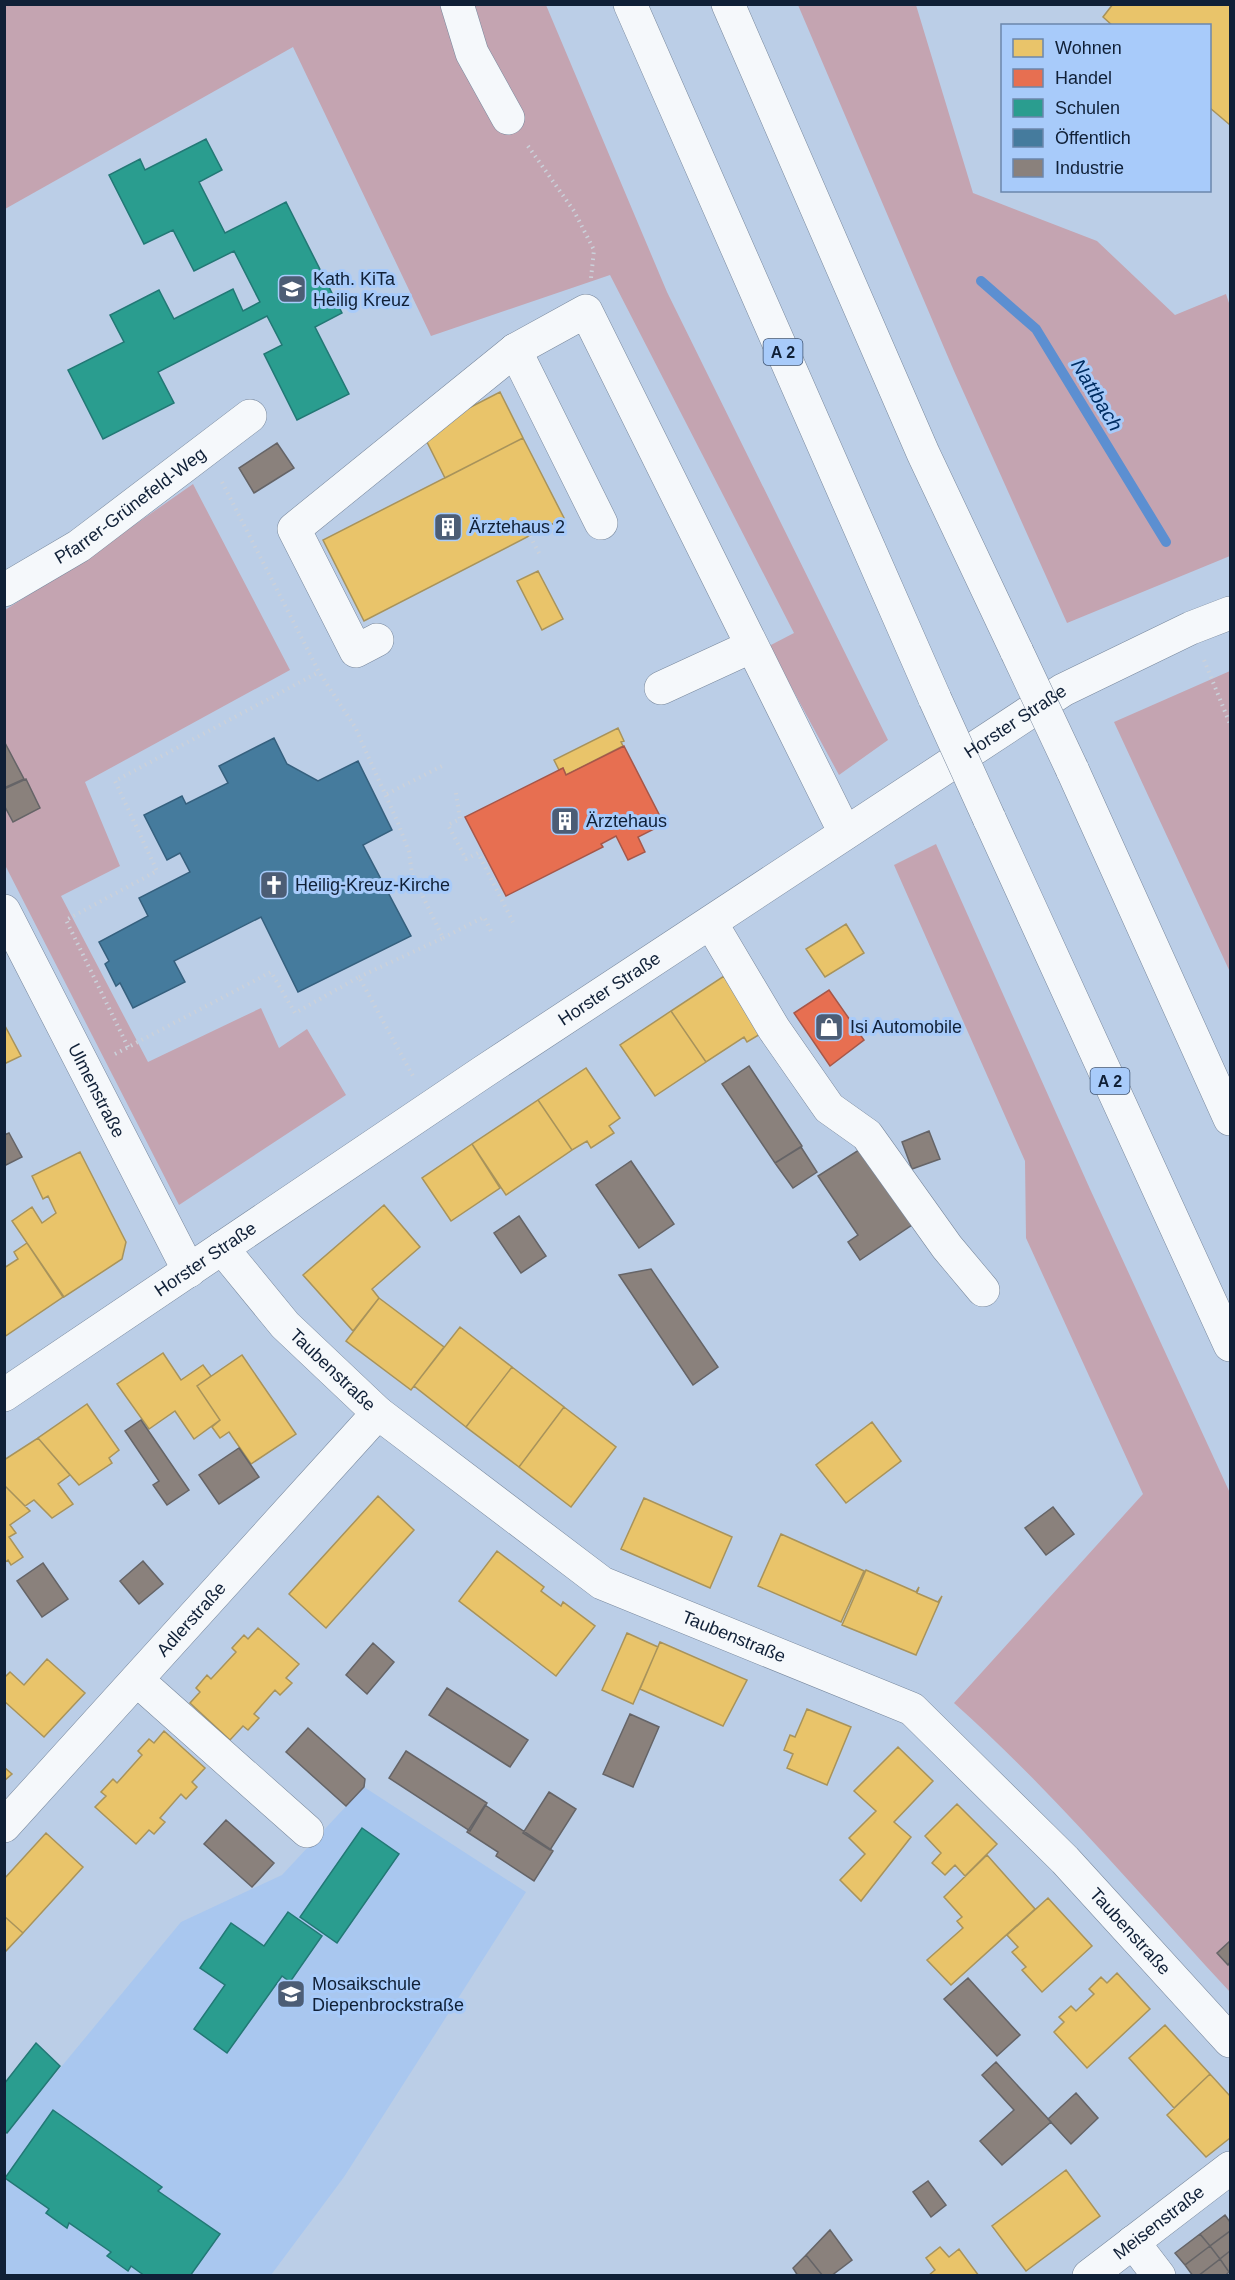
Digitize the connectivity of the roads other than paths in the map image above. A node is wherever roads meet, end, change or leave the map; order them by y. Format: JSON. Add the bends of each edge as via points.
{"nodes":[{"id":1,"x":458,"y":4,"type":"edge"},
{"id":2,"x":630,"y":4,"type":"edge"},
{"id":3,"x":728,"y":4,"type":"edge"},
{"id":4,"x":508,"y":118,"type":"road end"},
{"id":5,"x":515,"y":350,"type":"junction"},
{"id":6,"x":249,"y":416,"type":"dead end"},
{"id":7,"x":601,"y":523,"type":"dead end"},
{"id":8,"x":4,"y":590,"type":"edge"},
{"id":9,"x":1230,"y":613,"type":"edge"},
{"id":10,"x":377,"y":640,"type":"dead end"},
{"id":11,"x":750,"y":647,"type":"junction"},
{"id":12,"x":661,"y":688,"type":"dead end"},
{"id":13,"x":845,"y":833,"type":"junction"},
{"id":14,"x":4,"y":911,"type":"edge"},
{"id":15,"x":711,"y":923,"type":"junction"},
{"id":16,"x":1230,"y":1119,"type":"edge"},
{"id":17,"x":222,"y":1248,"type":"junction"},
{"id":18,"x":189,"y":1271,"type":"junction"},
{"id":19,"x":983,"y":1290,"type":"dead end"},
{"id":20,"x":1230,"y":1345,"type":"edge"},
{"id":21,"x":4,"y":1395,"type":"edge"},
{"id":22,"x":378,"y":1413,"type":"junction"},
{"id":23,"x":137,"y":1680,"type":"junction"},
{"id":24,"x":4,"y":1826,"type":"edge"},
{"id":25,"x":307,"y":1831,"type":"dead end"},
{"id":26,"x":1230,"y":2041,"type":"edge"},
{"id":27,"x":1227,"y":2177,"type":"edge"},
{"id":28,"x":1134,"y":2242,"type":"junction"},
{"id":29,"x":1089,"y":2276,"type":"edge"},
{"id":30,"x":1159,"y":2276,"type":"edge"}],
"edges":[{"from":1,"to":4,"type":"main road","via":[[472,52]]},
{"from":2,"to":20,"type":"main road","number":"A 2","bridge":true,"via":[[935,699]]},
{"from":3,"to":16,"type":"main road","bridge":true,"via":[[923,453],[1072,769]]},
{"from":5,"to":7,"type":"main road"},
{"from":5,"to":10,"type":"main road","via":[[294,530],[356,651]]},
{"from":5,"to":11,"type":"main road","via":[[586,311]]},
{"from":6,"to":8,"type":"main road","name":"Pfarrer-Grünefeld-Weg","via":[[80,546]]},
{"from":9,"to":13,"type":"main road","name":"Horster Straße","via":[[1062,690]]},
{"from":11,"to":12,"type":"main road"},
{"from":11,"to":13,"type":"main road"},
{"from":13,"to":15,"type":"main road","name":"Horster Straße"},
{"from":14,"to":18,"type":"main road","name":"Ulmenstraße"},
{"from":15,"to":17,"type":"main road","name":"Horster Straße"},
{"from":15,"to":19,"type":"main road","via":[[774,1029],[829,1108],[867,1135],[947,1247]]},
{"from":17,"to":18,"type":"main road","name":"Horster Straße"},
{"from":17,"to":22,"type":"main road","name":"Taubenstraße","via":[[285,1325]]},
{"from":18,"to":21,"type":"main road","name":"Horster Straße"},
{"from":22,"to":23,"type":"main road","name":"Adlerstraße"},
{"from":22,"to":26,"type":"main road","name":"Taubenstraße","via":[[602,1583],[912,1708],[1065,1860]]},
{"from":23,"to":24,"type":"main road","name":"Adlerstraße"},
{"from":23,"to":25,"type":"main road"},
{"from":27,"to":28,"type":"main road","name":"Meisenstraße"},
{"from":28,"to":29,"type":"main road","name":"Meisenstraße"},
{"from":28,"to":30,"type":"main road"}]}
